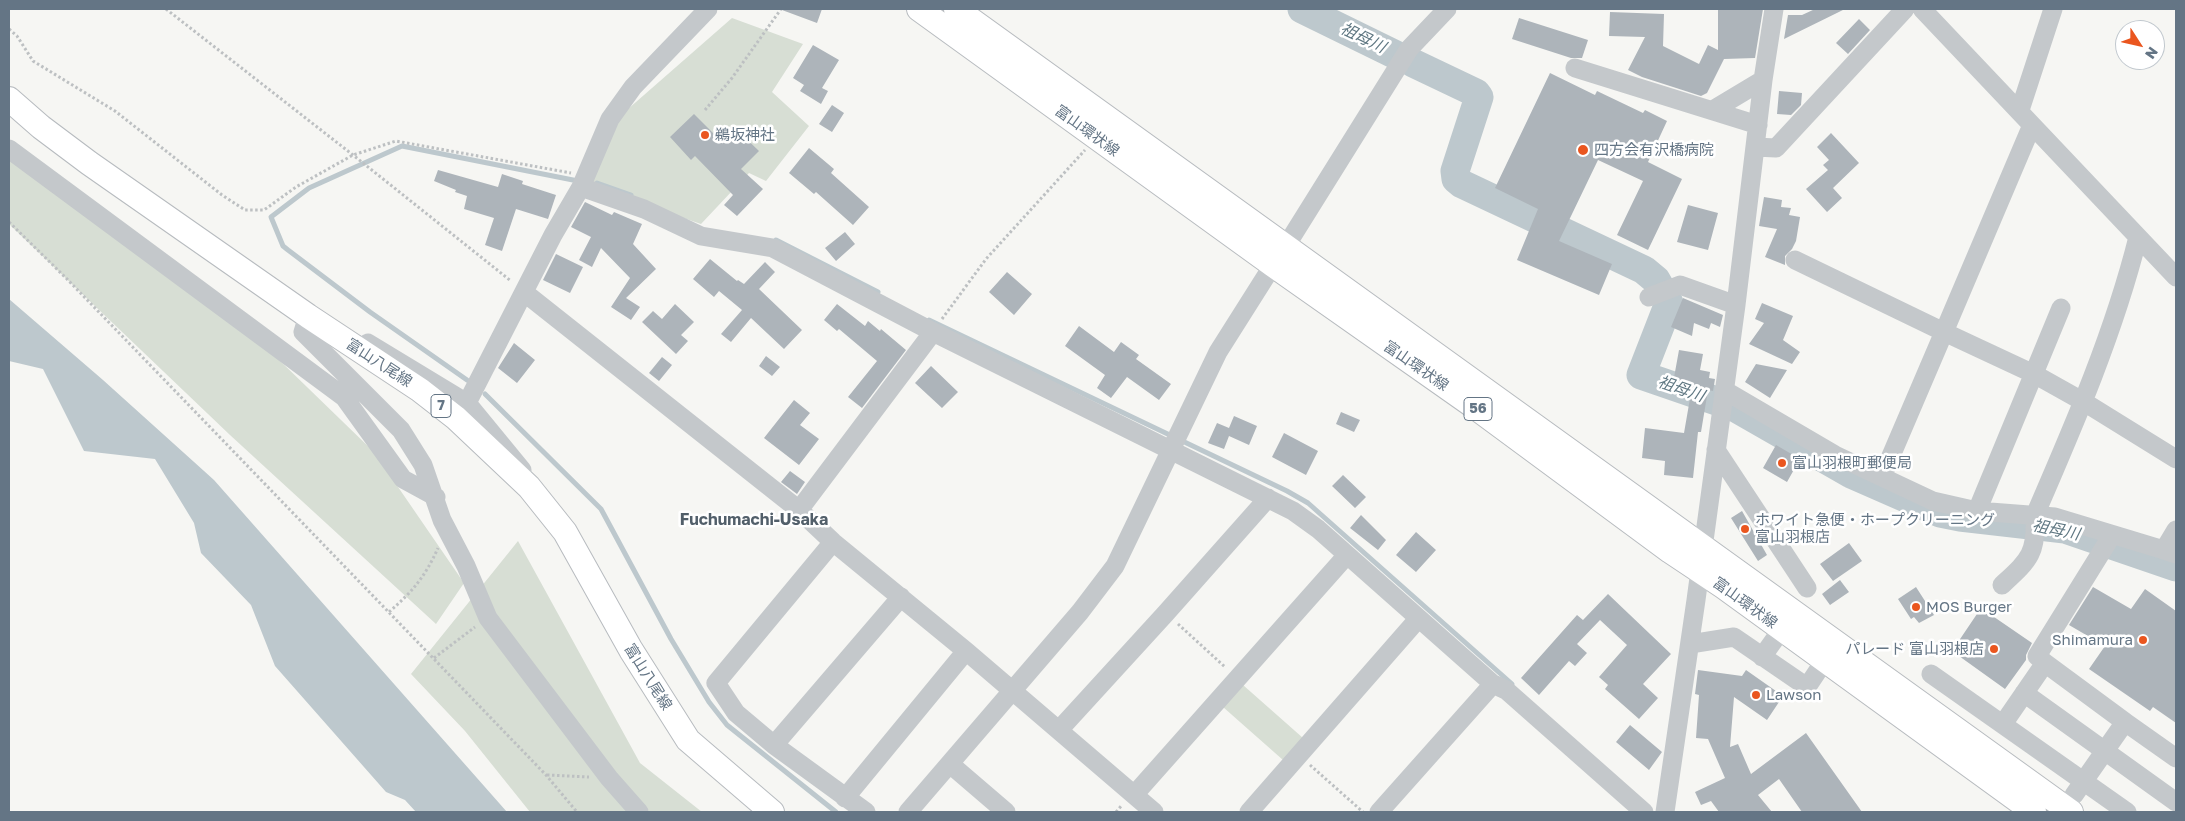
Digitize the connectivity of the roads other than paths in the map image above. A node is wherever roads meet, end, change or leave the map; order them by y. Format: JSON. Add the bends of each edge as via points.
{"nodes":[{"id":1,"x":708,"y":9,"type":"edge"},
{"id":2,"x":919,"y":9,"type":"edge"},
{"id":3,"x":956,"y":9,"type":"edge"},
{"id":4,"x":1447,"y":9,"type":"edge"},
{"id":5,"x":1774,"y":9,"type":"edge"},
{"id":6,"x":1905,"y":9,"type":"edge"},
{"id":7,"x":1922,"y":9,"type":"edge"},
{"id":8,"x":2053,"y":9,"type":"edge"},
{"id":9,"x":1575,"y":68,"type":"dead end"},
{"id":10,"x":1763,"y":80,"type":"junction"},
{"id":11,"x":9,"y":99,"type":"edge"},
{"id":12,"x":1713,"y":110,"type":"junction"},
{"id":13,"x":2020,"y":110,"type":"junction"},
{"id":14,"x":1758,"y":125,"type":"junction"},
{"id":15,"x":2032,"y":125,"type":"junction"},
{"id":16,"x":1755,"y":147,"type":"junction"},
{"id":17,"x":9,"y":149,"type":"edge"},
{"id":18,"x":584,"y":181,"type":"junction"},
{"id":19,"x":2138,"y":237,"type":"junction"},
{"id":20,"x":1279,"y":256,"type":"junction"},
{"id":21,"x":1795,"y":260,"type":"dead end"},
{"id":22,"x":2176,"y":277,"type":"edge"},
{"id":23,"x":525,"y":293,"type":"junction"},
{"id":24,"x":1649,"y":297,"type":"dead end"},
{"id":25,"x":1736,"y":305,"type":"junction"},
{"id":26,"x":2061,"y":308,"type":"dead end"},
{"id":27,"x":308,"y":316,"type":"junction"},
{"id":28,"x":933,"y":332,"type":"junction"},
{"id":29,"x":1944,"y":332,"type":"junction"},
{"id":30,"x":2034,"y":374,"type":"junction"},
{"id":31,"x":1724,"y":390,"type":"junction"},
{"id":32,"x":2084,"y":402,"type":"junction"},
{"id":33,"x":468,"y":403,"type":"junction"},
{"id":34,"x":1170,"y":450,"type":"junction"},
{"id":35,"x":1716,"y":450,"type":"junction"},
{"id":36,"x":2176,"y":459,"type":"edge"},
{"id":37,"x":1882,"y":477,"type":"junction"},
{"id":38,"x":436,"y":497,"type":"junction"},
{"id":39,"x":1268,"y":498,"type":"junction"},
{"id":40,"x":799,"y":510,"type":"junction"},
{"id":41,"x":1977,"y":511,"type":"junction"},
{"id":42,"x":2035,"y":515,"type":"junction"},
{"id":43,"x":2176,"y":530,"type":"edge"},
{"id":44,"x":565,"y":532,"type":"junction"},
{"id":45,"x":2112,"y":535,"type":"junction"},
{"id":46,"x":832,"y":542,"type":"junction"},
{"id":47,"x":1703,"y":546,"type":"junction"},
{"id":48,"x":2170,"y":552,"type":"edge"},
{"id":49,"x":1346,"y":555,"type":"junction"},
{"id":50,"x":1700,"y":571,"type":"junction"},
{"id":51,"x":2002,"y":585,"type":"dead end"},
{"id":52,"x":1807,"y":588,"type":"dead end"},
{"id":53,"x":901,"y":597,"type":"junction"},
{"id":54,"x":1418,"y":619,"type":"junction"},
{"id":55,"x":1782,"y":629,"type":"junction"},
{"id":56,"x":1690,"y":644,"type":"junction"},
{"id":57,"x":966,"y":650,"type":"junction"},
{"id":58,"x":1762,"y":657,"type":"junction"},
{"id":59,"x":1825,"y":660,"type":"junction"},
{"id":60,"x":2046,"y":663,"type":"junction"},
{"id":61,"x":1931,"y":674,"type":"dead end"},
{"id":62,"x":1492,"y":684,"type":"junction"},
{"id":63,"x":1013,"y":690,"type":"junction"},
{"id":64,"x":2024,"y":693,"type":"junction"},
{"id":65,"x":2125,"y":722,"type":"junction"},
{"id":66,"x":2003,"y":724,"type":"junction"},
{"id":67,"x":1059,"y":730,"type":"junction"},
{"id":68,"x":774,"y":745,"type":"junction"},
{"id":69,"x":2104,"y":751,"type":"junction"},
{"id":70,"x":2176,"y":758,"type":"edge"},
{"id":71,"x":950,"y":764,"type":"junction"},
{"id":72,"x":1134,"y":795,"type":"junction"},
{"id":73,"x":2076,"y":796,"type":"edge"},
{"id":74,"x":845,"y":798,"type":"junction"},
{"id":75,"x":2176,"y":802,"type":"edge"},
{"id":76,"x":639,"y":812,"type":"edge"},
{"id":77,"x":772,"y":812,"type":"edge"},
{"id":78,"x":866,"y":812,"type":"edge"},
{"id":79,"x":908,"y":812,"type":"edge"},
{"id":80,"x":1006,"y":812,"type":"edge"},
{"id":81,"x":1154,"y":812,"type":"edge"},
{"id":82,"x":1249,"y":812,"type":"edge"},
{"id":83,"x":1379,"y":812,"type":"edge"},
{"id":84,"x":1644,"y":812,"type":"edge"},
{"id":85,"x":1665,"y":812,"type":"edge"},
{"id":86,"x":2034,"y":812,"type":"edge"},
{"id":87,"x":2127,"y":812,"type":"edge"}],
"edges":[{"from":1,"to":18,"type":"street","via":[[634,87],[610,119]]},
{"from":2,"to":20,"type":"main road","name":"富山環状線","number":"56","via":[[1096,138]]},
{"from":3,"to":20,"type":"main road","name":"富山環状線","number":"56"},
{"from":4,"to":20,"type":"street","via":[[1409,49]]},
{"from":5,"to":10,"type":"street"},
{"from":6,"to":16,"type":"street","via":[[1776,148]]},
{"from":7,"to":13,"type":"street"},
{"from":8,"to":13,"type":"street"},
{"from":9,"to":12,"type":"street"},
{"from":10,"to":12,"type":"street"},
{"from":10,"to":14,"type":"street"},
{"from":11,"to":27,"type":"main road","name":"富山八尾線","number":"7","via":[[81,157]]},
{"from":12,"to":14,"type":"street"},
{"from":13,"to":15,"type":"street"},
{"from":14,"to":16,"type":"street"},
{"from":15,"to":19,"type":"street"},
{"from":15,"to":29,"type":"street"},
{"from":16,"to":25,"type":"street"},
{"from":17,"to":38,"type":"street","via":[[344,397],[403,479]]},
{"from":18,"to":23,"type":"street"},
{"from":18,"to":28,"type":"street","via":[[701,236],[773,248]]},
{"from":19,"to":22,"type":"street"},
{"from":19,"to":32,"type":"street","via":[[2129,274]]},
{"from":20,"to":34,"type":"street","via":[[1218,352]]},
{"from":20,"to":47,"type":"main road","name":"富山環状線","number":"56"},
{"from":20,"to":50,"type":"main road","name":"富山環状線","number":"56","via":[[1475,407]]},
{"from":21,"to":29,"type":"street"},
{"from":23,"to":33,"type":"street"},
{"from":23,"to":40,"type":"street"},
{"from":24,"to":25,"type":"street","via":[[1680,285]]},
{"from":25,"to":31,"type":"street"},
{"from":26,"to":30,"type":"street"},
{"from":27,"to":33,"type":"street","via":[[350,333]]},
{"from":27,"to":38,"type":"street","via":[[303,332],[401,430],[423,465]]},
{"from":27,"to":44,"type":"main road","name":"富山八尾線","number":"7","via":[[420,390],[456,418],[529,487]]},
{"from":28,"to":34,"type":"street"},
{"from":28,"to":40,"type":"street"},
{"from":29,"to":30,"type":"street"},
{"from":29,"to":37,"type":"street"},
{"from":30,"to":32,"type":"street"},
{"from":30,"to":41,"type":"street"},
{"from":31,"to":35,"type":"street"},
{"from":31,"to":37,"type":"street","via":[[1835,455]]},
{"from":32,"to":36,"type":"street"},
{"from":32,"to":42,"type":"street"},
{"from":33,"to":44,"type":"street","via":[[551,508]]},
{"from":34,"to":39,"type":"street"},
{"from":34,"to":63,"type":"street","via":[[1115,566]]},
{"from":35,"to":47,"type":"street"},
{"from":35,"to":52,"type":"street"},
{"from":37,"to":41,"type":"street","via":[[1933,501]]},
{"from":38,"to":76,"type":"street","via":[[442,520],[488,618],[609,778]]},
{"from":39,"to":49,"type":"street","via":[[1318,529]]},
{"from":39,"to":67,"type":"street"},
{"from":40,"to":46,"type":"street"},
{"from":41,"to":42,"type":"street"},
{"from":42,"to":45,"type":"street","via":[[2055,517]]},
{"from":42,"to":51,"type":"street","via":[[2036,535],[2028,561]]},
{"from":43,"to":48,"type":"street"},
{"from":44,"to":77,"type":"main road","name":"富山八尾線","number":"7","via":[[631,650],[688,740]]},
{"from":45,"to":48,"type":"street"},
{"from":45,"to":60,"type":"street","via":[[2037,656]]},
{"from":46,"to":53,"type":"street"},
{"from":46,"to":68,"type":"street","via":[[716,683],[736,713]]},
{"from":47,"to":50,"type":"street"},
{"from":47,"to":73,"type":"main road","name":"富山環状線","number":"56"},
{"from":49,"to":54,"type":"street"},
{"from":49,"to":72,"type":"street"},
{"from":50,"to":55,"type":"main road","name":"富山環状線","number":"56"},
{"from":50,"to":56,"type":"street"},
{"from":53,"to":57,"type":"street"},
{"from":53,"to":68,"type":"street"},
{"from":54,"to":62,"type":"street"},
{"from":54,"to":82,"type":"street"},
{"from":55,"to":58,"type":"street"},
{"from":55,"to":59,"type":"main road","name":"富山環状線","number":"56"},
{"from":56,"to":58,"type":"street","via":[[1734,637]]},
{"from":56,"to":85,"type":"street"},
{"from":57,"to":63,"type":"street"},
{"from":57,"to":74,"type":"street"},
{"from":58,"to":59,"type":"street","via":[[1807,687]]},
{"from":59,"to":86,"type":"main road","name":"富山環状線","number":"56"},
{"from":60,"to":64,"type":"street"},
{"from":60,"to":65,"type":"street"},
{"from":61,"to":66,"type":"street"},
{"from":62,"to":83,"type":"street"},
{"from":62,"to":84,"type":"street","via":[[1506,690]]},
{"from":63,"to":67,"type":"street"},
{"from":63,"to":71,"type":"street"},
{"from":64,"to":66,"type":"street"},
{"from":64,"to":69,"type":"street"},
{"from":65,"to":69,"type":"street"},
{"from":65,"to":70,"type":"street"},
{"from":66,"to":73,"type":"street"},
{"from":67,"to":72,"type":"street"},
{"from":68,"to":74,"type":"street"},
{"from":69,"to":73,"type":"street"},
{"from":69,"to":75,"type":"street"},
{"from":71,"to":79,"type":"street"},
{"from":71,"to":80,"type":"street"},
{"from":72,"to":81,"type":"street"},
{"from":73,"to":87,"type":"street"},
{"from":74,"to":78,"type":"street"}]}
